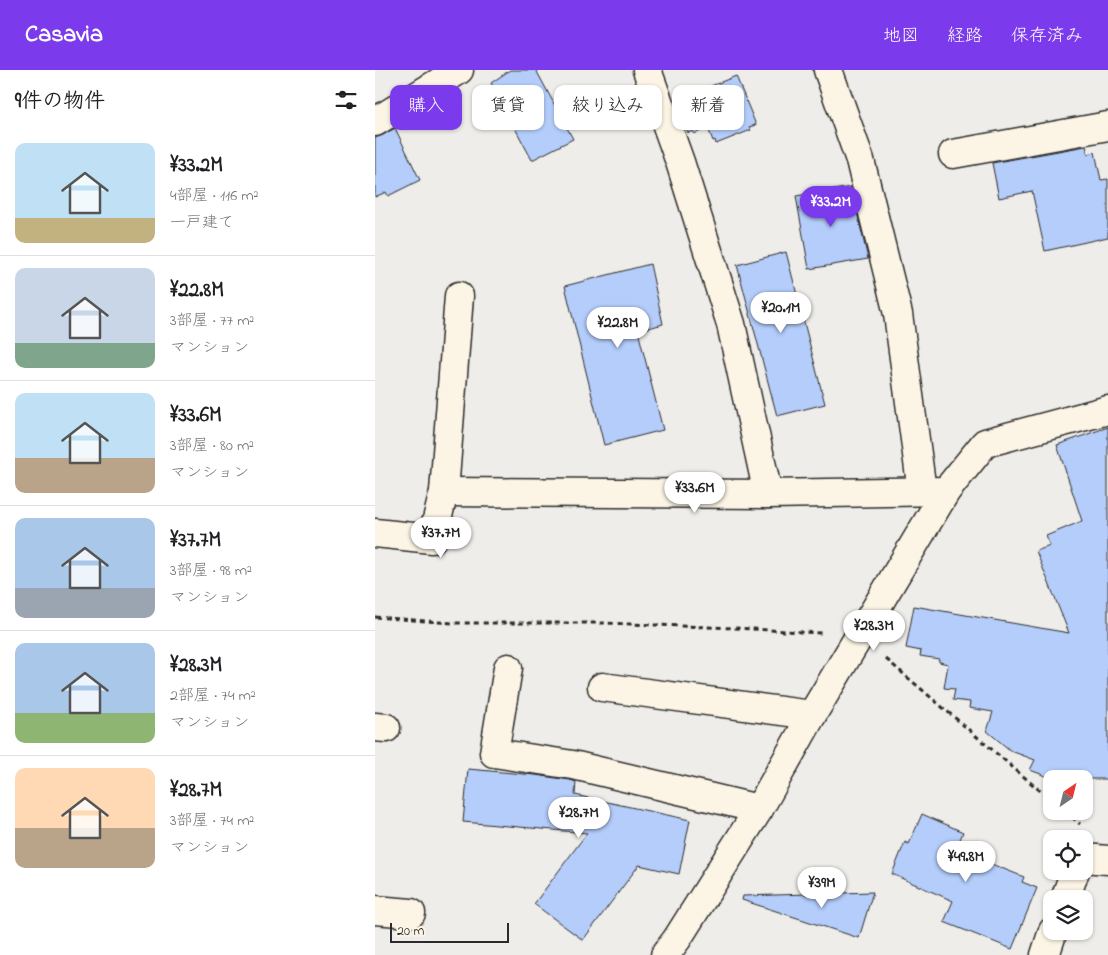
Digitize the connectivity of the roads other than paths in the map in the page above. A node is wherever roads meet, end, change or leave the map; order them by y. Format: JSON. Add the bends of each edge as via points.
{"nodes":[{"id":1,"x":459,"y":70,"type":"edge"},
{"id":2,"x":647,"y":70,"type":"edge"},
{"id":3,"x":828,"y":70,"type":"edge"},
{"id":4,"x":375,"y":122,"type":"edge"},
{"id":5,"x":1108,"y":126,"type":"edge"},
{"id":6,"x":953,"y":154,"type":"dead end"},
{"id":7,"x":459,"y":296,"type":"dead end"},
{"id":8,"x":1108,"y":410,"type":"edge"},
{"id":9,"x":934,"y":491,"type":"junction"},
{"id":10,"x":444,"y":492,"type":"junction"},
{"id":11,"x":768,"y":494,"type":"junction"},
{"id":12,"x":375,"y":533,"type":"edge"},
{"id":13,"x":508,"y":668,"type":"dead end"},
{"id":14,"x":602,"y":687,"type":"dead end"},
{"id":15,"x":812,"y":715,"type":"junction"},
{"id":16,"x":759,"y":808,"type":"junction"},
{"id":17,"x":1093,"y":859,"type":"edge"},
{"id":18,"x":1108,"y":860,"type":"edge"},
{"id":19,"x":375,"y":910,"type":"edge"},
{"id":20,"x":411,"y":913,"type":"dead end"},
{"id":21,"x":1050,"y":940,"type":"edge"},
{"id":22,"x":671,"y":947,"type":"edge"},
{"id":23,"x":1045,"y":955,"type":"edge"}],
"edges":[{"from":1,"to":4,"type":"street"},
{"from":2,"to":11,"type":"street","via":[[731,324]]},
{"from":3,"to":9,"type":"street","via":[[860,160],[897,314]]},
{"from":5,"to":6,"type":"street"},
{"from":7,"to":10,"type":"street"},
{"from":8,"to":9,"type":"street","via":[[985,443]]},
{"from":9,"to":11,"type":"street"},
{"from":9,"to":15,"type":"street","via":[[859,636]]},
{"from":10,"to":11,"type":"street"},
{"from":10,"to":12,"type":"street","via":[[432,539]]},
{"from":13,"to":16,"type":"street","via":[[494,753],[573,765]]},
{"from":14,"to":15,"type":"street"},
{"from":15,"to":16,"type":"street"},
{"from":16,"to":22,"type":"street"},
{"from":17,"to":18,"type":"street"},
{"from":19,"to":20,"type":"street"},
{"from":21,"to":23,"type":"street"}]}
